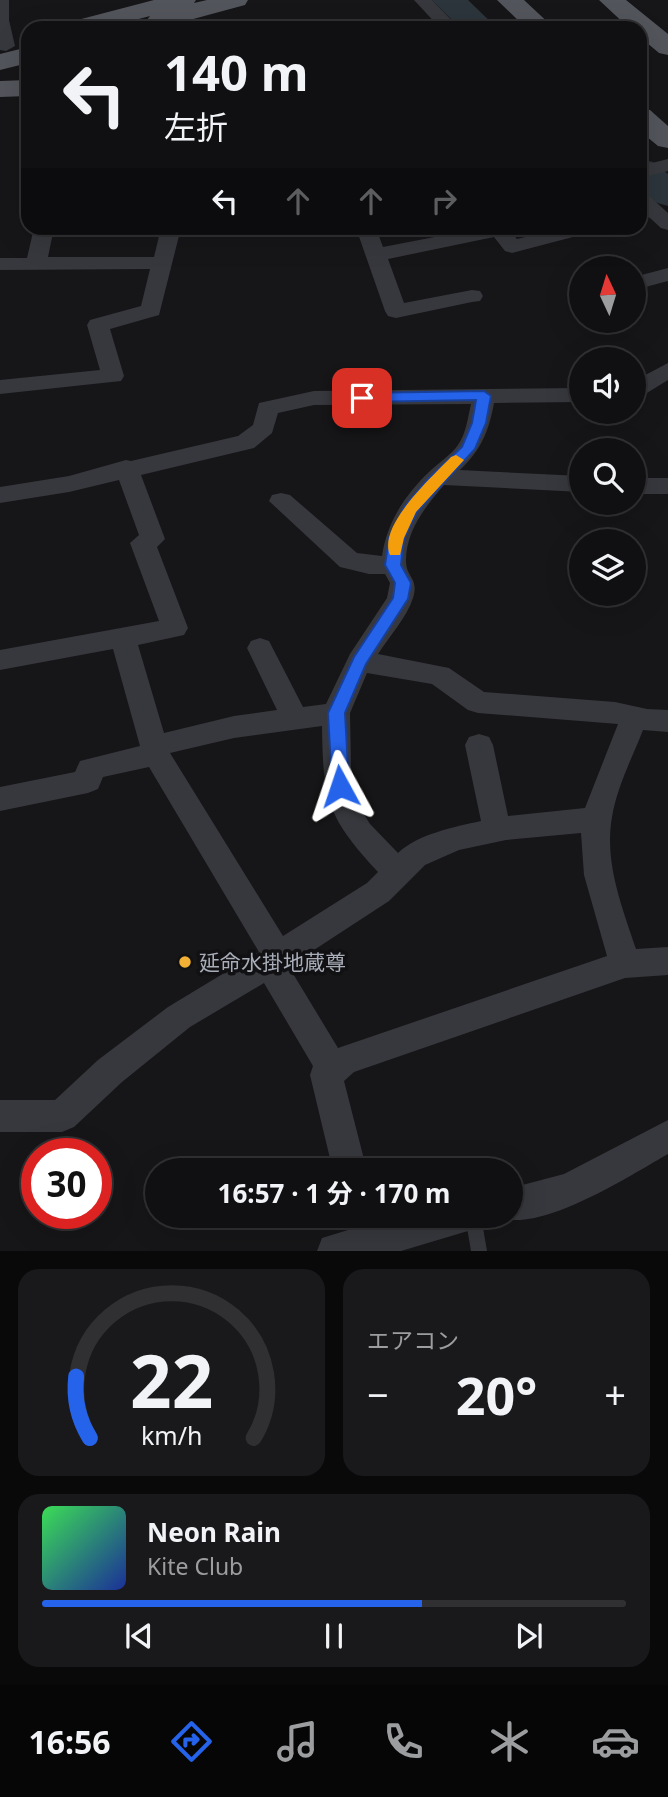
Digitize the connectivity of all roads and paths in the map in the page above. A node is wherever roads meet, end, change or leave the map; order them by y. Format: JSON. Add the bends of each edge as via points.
{"nodes":[{"id":1,"x":1,"y":0,"type":"edge"},
{"id":2,"x":236,"y":0,"type":"edge"},
{"id":3,"x":422,"y":0,"type":"edge"},
{"id":4,"x":509,"y":0,"type":"edge"},
{"id":5,"x":611,"y":0,"type":"edge"},
{"id":6,"x":199,"y":9,"type":"edge"},
{"id":7,"x":121,"y":21,"type":"edge"},
{"id":8,"x":154,"y":21,"type":"edge"},
{"id":9,"x":443,"y":21,"type":"edge"},
{"id":10,"x":533,"y":21,"type":"edge"},
{"id":11,"x":636,"y":21,"type":"edge"},
{"id":12,"x":647,"y":30,"type":"edge"},
{"id":13,"x":668,"y":47,"type":"edge"},
{"id":14,"x":12,"y":50,"type":"edge"},
{"id":15,"x":21,"y":88,"type":"edge"},
{"id":16,"x":0,"y":89,"type":"edge"},
{"id":17,"x":647,"y":122,"type":"edge"},
{"id":18,"x":668,"y":140,"type":"edge"},
{"id":19,"x":647,"y":204,"type":"edge"},
{"id":20,"x":668,"y":224,"type":"edge"},
{"id":21,"x":42,"y":235,"type":"edge"},
{"id":22,"x":169,"y":235,"type":"edge"},
{"id":23,"x":369,"y":235,"type":"edge"},
{"id":24,"x":470,"y":235,"type":"edge"},
{"id":25,"x":503,"y":235,"type":"edge"},
{"id":26,"x":558,"y":235,"type":"edge"},
{"id":27,"x":377,"y":255,"type":"junction"},
{"id":28,"x":36,"y":263,"type":"junction"},
{"id":29,"x":162,"y":263,"type":"junction"},
{"id":30,"x":0,"y":264,"type":"edge"},
{"id":31,"x":668,"y":274,"type":"edge"},
{"id":32,"x":646,"y":280,"type":"edge"},
{"id":33,"x":472,"y":296,"type":"dead end"},
{"id":34,"x":668,"y":370,"type":"edge"},
{"id":35,"x":646,"y":384,"type":"edge"},
{"id":36,"x":0,"y":387,"type":"edge"},
{"id":37,"x":569,"y":395,"type":"edge"},
{"id":38,"x":484,"y":396,"type":"junction"},
{"id":39,"x":127,"y":468,"type":"junction"},
{"id":40,"x":439,"y":477,"type":"junction"},
{"id":41,"x":569,"y":483,"type":"edge"},
{"id":42,"x":646,"y":486,"type":"edge"},
{"id":43,"x":668,"y":486,"type":"edge"},
{"id":44,"x":0,"y":495,"type":"edge"},
{"id":45,"x":281,"y":501,"type":"dead end"},
{"id":46,"x":393,"y":565,"type":"junction"},
{"id":47,"x":123,"y":638,"type":"junction"},
{"id":48,"x":260,"y":648,"type":"dead end"},
{"id":49,"x":0,"y":660,"type":"edge"},
{"id":50,"x":359,"y":662,"type":"junction"},
{"id":51,"x":336,"y":713,"type":"junction"},
{"id":52,"x":295,"y":718,"type":"junction"},
{"id":53,"x":634,"y":718,"type":"junction"},
{"id":54,"x":668,"y":721,"type":"edge"},
{"id":55,"x":479,"y":745,"type":"dead end"},
{"id":56,"x":155,"y":750,"type":"junction"},
{"id":57,"x":0,"y":799,"type":"edge"},
{"id":58,"x":597,"y":819,"type":"junction"},
{"id":59,"x":497,"y":830,"type":"junction"},
{"id":60,"x":398,"y":873,"type":"junction"},
{"id":61,"x":274,"y":960,"type":"junction"},
{"id":62,"x":668,"y":961,"type":"edge"},
{"id":63,"x":625,"y":964,"type":"junction"},
{"id":64,"x":334,"y":1069,"type":"junction"},
{"id":65,"x":0,"y":1116,"type":"edge"},
{"id":66,"x":668,"y":1136,"type":"edge"},
{"id":67,"x":348,"y":1158,"type":"edge"},
{"id":68,"x":523,"y":1202,"type":"edge"},
{"id":69,"x":475,"y":1228,"type":"edge"},
{"id":70,"x":365,"y":1229,"type":"edge"},
{"id":71,"x":335,"y":1251,"type":"edge"},
{"id":72,"x":479,"y":1251,"type":"edge"}],
"edges":[{"from":1,"to":14,"type":"street","via":[[0,20]]},
{"from":2,"to":6,"type":"main road"},
{"from":3,"to":9,"type":"street"},
{"from":4,"to":10,"type":"main road"},
{"from":5,"to":11,"type":"main road"},
{"from":6,"to":7,"type":"main road"},
{"from":6,"to":8,"type":"main road"},
{"from":12,"to":13,"type":"main road"},
{"from":15,"to":16,"type":"main road"},
{"from":17,"to":18,"type":"main road"},
{"from":19,"to":20,"type":"street"},
{"from":21,"to":28,"type":"street"},
{"from":22,"to":29,"type":"street"},
{"from":23,"to":27,"type":"street"},
{"from":24,"to":27,"type":"street"},
{"from":25,"to":26,"type":"street","via":[[512,247]]},
{"from":27,"to":33,"type":"street","via":[[396,312]]},
{"from":28,"to":29,"type":"street"},
{"from":28,"to":30,"type":"street"},
{"from":29,"to":36,"type":"street","via":[[151,310],[97,325],[113,376]]},
{"from":31,"to":32,"type":"street"},
{"from":34,"to":35,"type":"street"},
{"from":37,"to":38,"type":"street"},
{"from":38,"to":39,"type":"street","via":[[314,398],[267,408],[264,428],[246,442]]},
{"from":38,"to":40,"type":"street","via":[[468,449]]},
{"from":39,"to":44,"type":"street","via":[[69,484]]},
{"from":39,"to":47,"type":"street","via":[[153,539],[143,543],[176,628]]},
{"from":40,"to":41,"type":"street"},
{"from":40,"to":46,"type":"street","via":[[410,509],[397,538]]},
{"from":42,"to":43,"type":"street"},
{"from":45,"to":46,"type":"street","via":[[349,561]]},
{"from":46,"to":50,"type":"street","via":[[403,583],[400,599]]},
{"from":47,"to":49,"type":"street"},
{"from":47,"to":56,"type":"street"},
{"from":48,"to":52,"type":"street"},
{"from":50,"to":51,"type":"street"},
{"from":50,"to":53,"type":"street","via":[[439,675],[478,702]]},
{"from":51,"to":52,"type":"street"},
{"from":51,"to":60,"type":"street","via":[[343,805],[360,833]]},
{"from":52,"to":56,"type":"street","via":[[234,727]]},
{"from":53,"to":54,"type":"street"},
{"from":53,"to":58,"type":"street"},
{"from":55,"to":59,"type":"street"},
{"from":56,"to":57,"type":"street","via":[[90,769],[88,781]]},
{"from":56,"to":61,"type":"street"},
{"from":58,"to":59,"type":"street"},
{"from":58,"to":63,"type":"street","via":[[600,884]]},
{"from":59,"to":60,"type":"street","via":[[455,839],[415,856]]},
{"from":60,"to":61,"type":"street","via":[[378,892]]},
{"from":61,"to":64,"type":"street"},
{"from":61,"to":65,"type":"street","via":[[179,1017],[110,1070],[62,1116]]},
{"from":62,"to":63,"type":"street"},
{"from":63,"to":64,"type":"street","via":[[343,1061]]},
{"from":64,"to":67,"type":"street","via":[[326,1075]]},
{"from":66,"to":68,"type":"street","via":[[570,1190]]},
{"from":69,"to":72,"type":"lane"},
{"from":70,"to":71,"type":"street"}]}
